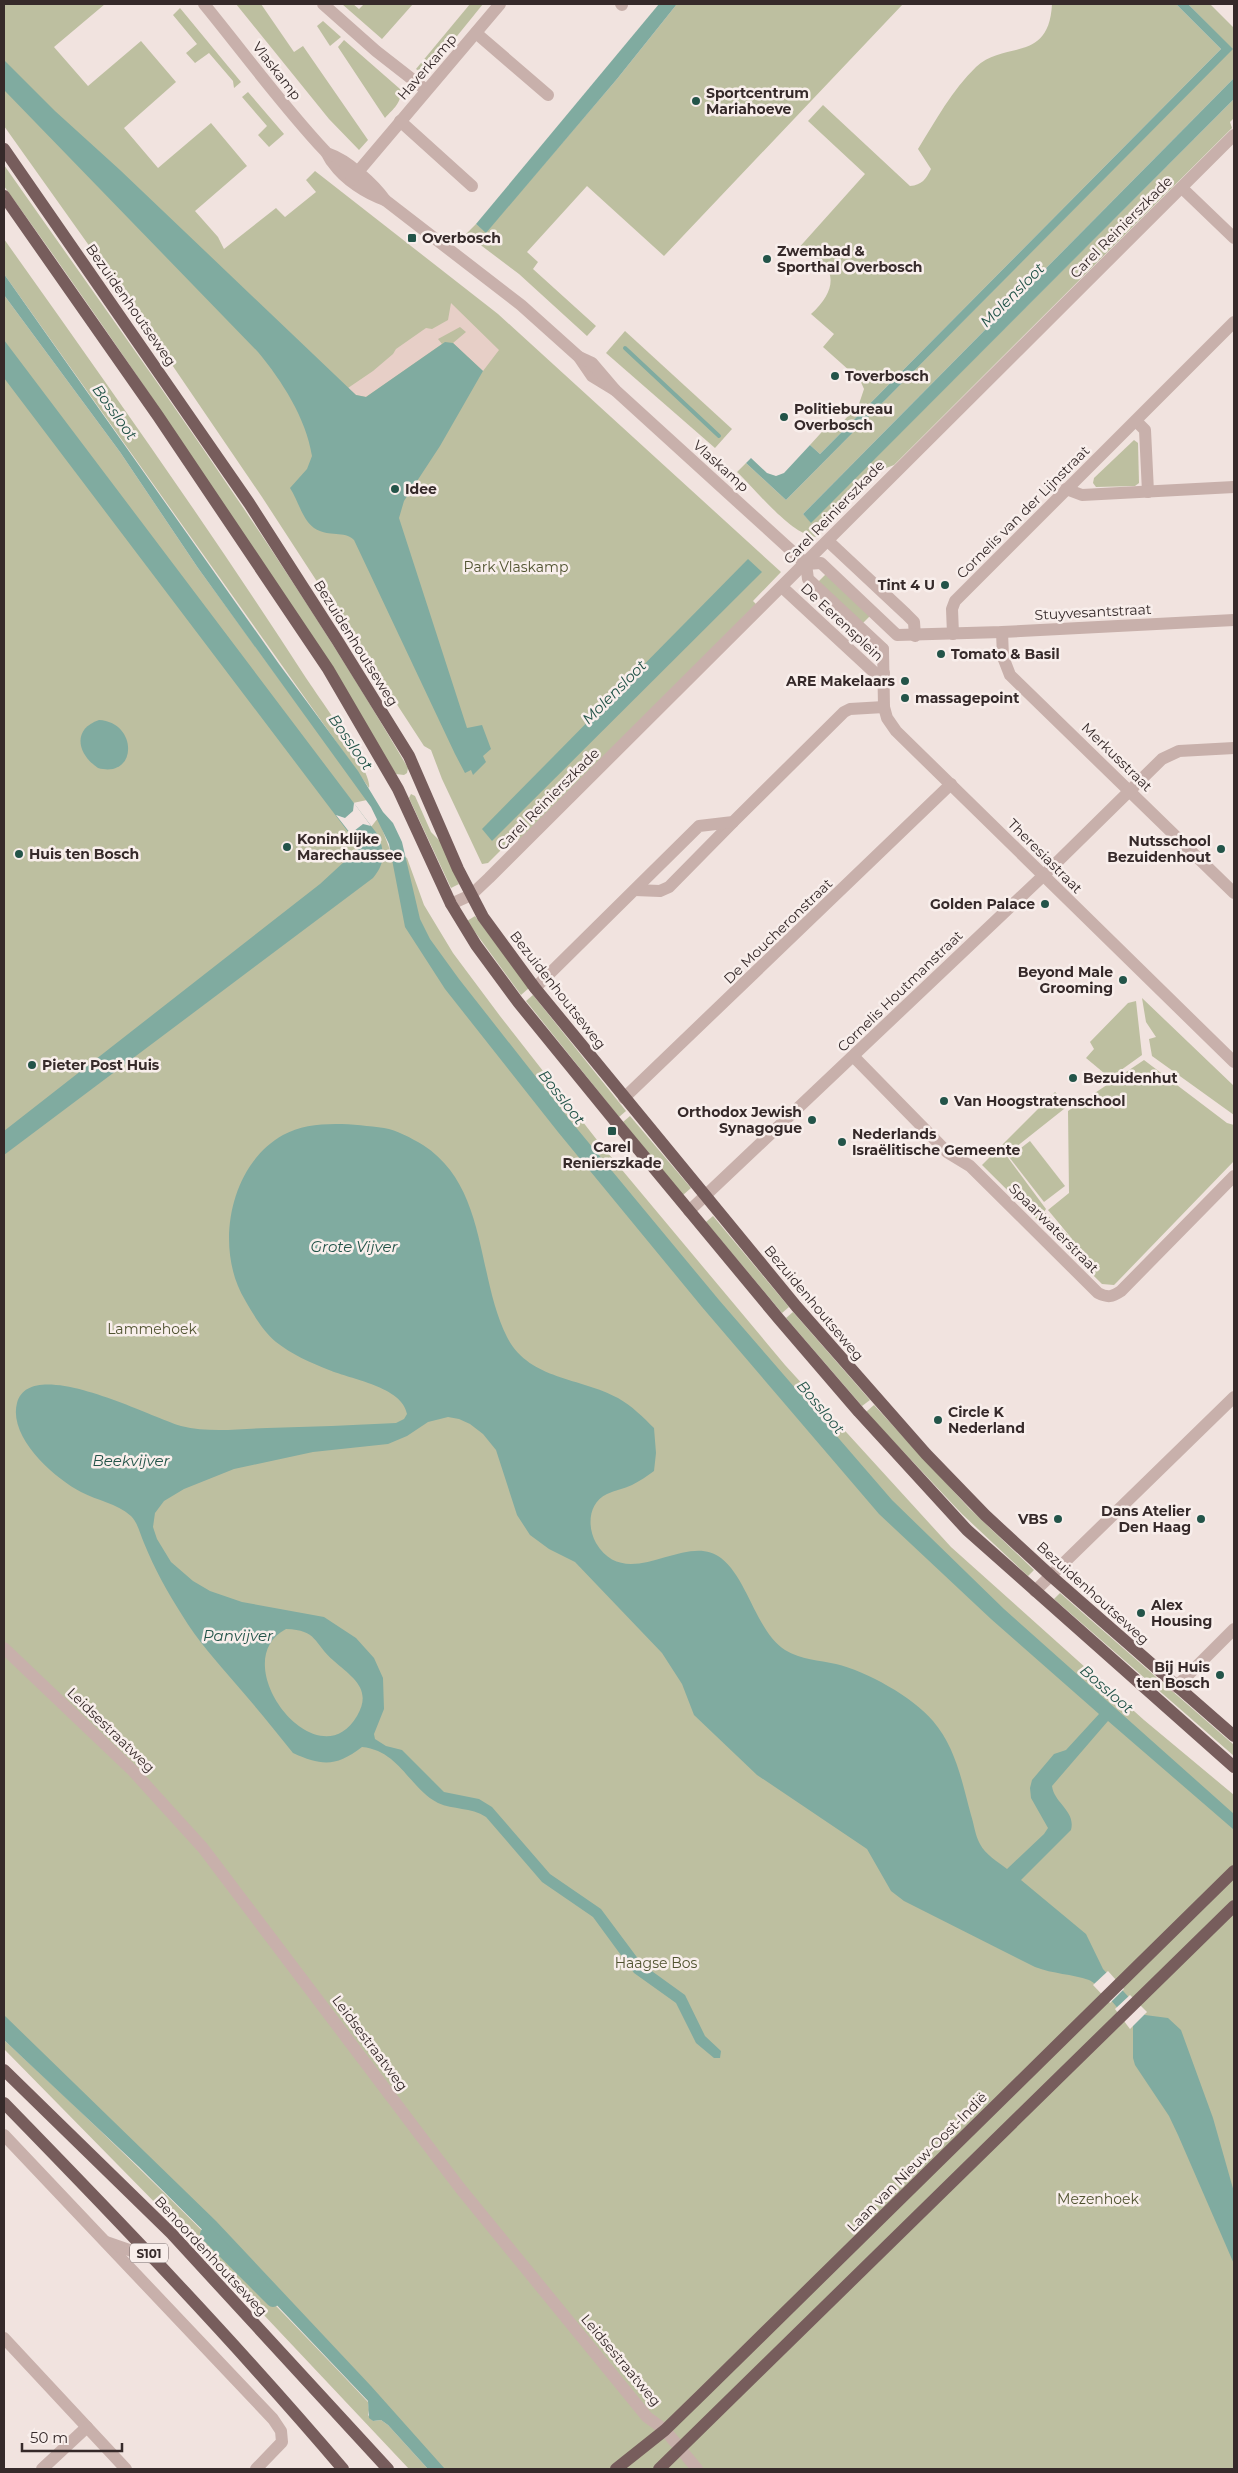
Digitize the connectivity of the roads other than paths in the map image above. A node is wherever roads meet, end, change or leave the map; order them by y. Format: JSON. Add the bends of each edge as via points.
{"nodes":[{"id":1,"x":204,"y":4,"type":"edge"},
{"id":2,"x":323,"y":4,"type":"edge"},
{"id":3,"x":500,"y":4,"type":"edge"},
{"id":4,"x":476,"y":34,"type":"junction"},
{"id":5,"x":426,"y":90,"type":"junction"},
{"id":6,"x":548,"y":95,"type":"dead end"},
{"id":7,"x":400,"y":121,"type":"junction"},
{"id":8,"x":1234,"y":135,"type":"edge"},
{"id":9,"x":4,"y":149,"type":"edge"},
{"id":10,"x":354,"y":176,"type":"junction"},
{"id":11,"x":472,"y":186,"type":"dead end"},
{"id":12,"x":1182,"y":188,"type":"junction"},
{"id":13,"x":4,"y":196,"type":"edge"},
{"id":14,"x":1234,"y":238,"type":"edge"},
{"id":15,"x":1234,"y":322,"type":"edge"},
{"id":16,"x":1136,"y":421,"type":"junction"},
{"id":17,"x":1234,"y":487,"type":"edge"},
{"id":18,"x":1066,"y":489,"type":"junction"},
{"id":19,"x":1148,"y":492,"type":"junction"},
{"id":20,"x":828,"y":541,"type":"junction"},
{"id":21,"x":806,"y":564,"type":"junction"},
{"id":22,"x":782,"y":587,"type":"junction"},
{"id":23,"x":1234,"y":620,"type":"edge"},
{"id":24,"x":1002,"y":632,"type":"junction"},
{"id":25,"x":953,"y":634,"type":"junction"},
{"id":26,"x":897,"y":635,"type":"junction"},
{"id":27,"x":915,"y":636,"type":"junction"},
{"id":28,"x":883,"y":649,"type":"junction"},
{"id":29,"x":884,"y":673,"type":"junction"},
{"id":30,"x":884,"y":707,"type":"junction"},
{"id":31,"x":1234,"y":748,"type":"edge"},
{"id":32,"x":951,"y":784,"type":"junction"},
{"id":33,"x":1131,"y":791,"type":"junction"},
{"id":34,"x":733,"y":822,"type":"junction"},
{"id":35,"x":1044,"y":876,"type":"junction"},
{"id":36,"x":635,"y":890,"type":"junction"},
{"id":37,"x":1234,"y":893,"type":"edge"},
{"id":38,"x":471,"y":895,"type":"junction"},
{"id":39,"x":451,"y":904,"type":"junction"},
{"id":40,"x":535,"y":988,"type":"junction"},
{"id":41,"x":854,"y":1057,"type":"junction"},
{"id":42,"x":1234,"y":1062,"type":"edge"},
{"id":43,"x":624,"y":1098,"type":"junction"},
{"id":44,"x":1234,"y":1176,"type":"edge"},
{"id":45,"x":706,"y":1197,"type":"junction"},
{"id":46,"x":689,"y":1211,"type":"junction"},
{"id":47,"x":1234,"y":1397,"type":"edge"},
{"id":48,"x":1051,"y":1576,"type":"junction"},
{"id":49,"x":1035,"y":1591,"type":"junction"},
{"id":50,"x":1234,"y":1629,"type":"edge"},
{"id":51,"x":4,"y":1648,"type":"edge"},
{"id":52,"x":1176,"y":1687,"type":"junction"},
{"id":53,"x":1234,"y":1736,"type":"edge"},
{"id":54,"x":1234,"y":1766,"type":"edge"},
{"id":55,"x":1234,"y":1871,"type":"edge"},
{"id":56,"x":1234,"y":1906,"type":"edge"},
{"id":57,"x":4,"y":2070,"type":"edge"},
{"id":58,"x":4,"y":2103,"type":"edge"},
{"id":59,"x":4,"y":2135,"type":"edge"},
{"id":60,"x":104,"y":2241,"type":"junction"},
{"id":61,"x":155,"y":2259,"type":"junction"},
{"id":62,"x":4,"y":2338,"type":"edge"},
{"id":63,"x":87,"y":2427,"type":"junction"},
{"id":64,"x":665,"y":2430,"type":"junction"},
{"id":65,"x":681,"y":2448,"type":"junction"},
{"id":66,"x":42,"y":2469,"type":"edge"},
{"id":67,"x":126,"y":2469,"type":"edge"},
{"id":68,"x":256,"y":2469,"type":"edge"},
{"id":69,"x":343,"y":2469,"type":"edge"},
{"id":70,"x":388,"y":2469,"type":"edge"},
{"id":71,"x":616,"y":2469,"type":"edge"},
{"id":72,"x":659,"y":2469,"type":"edge"},
{"id":73,"x":698,"y":2469,"type":"edge"}],
"edges":[{"from":1,"to":10,"type":"street","name":"Vlaskamp","via":[[300,124],[329,154],[340,157]]},
{"from":2,"to":5,"type":"street","via":[[376,52]]},
{"from":3,"to":4,"type":"street","name":"Haverkamp"},
{"from":4,"to":5,"type":"street","name":"Haverkamp"},
{"from":4,"to":6,"type":"street","name":"Haverkamp"},
{"from":5,"to":7,"type":"street","name":"Haverkamp"},
{"from":7,"to":10,"type":"street","name":"Haverkamp"},
{"from":7,"to":11,"type":"street","name":"Haverkamp"},
{"from":8,"to":12,"type":"street","name":"Carel Reinierszkade"},
{"from":9,"to":38,"type":"main road","name":"Bezuidenhoutseweg","via":[[249,503],[372,696],[413,763]]},
{"from":10,"to":21,"type":"street","name":"Vlaskamp","via":[[376,187],[385,200],[521,305],[579,357],[587,372],[615,390]]},
{"from":12,"to":14,"type":"street"},
{"from":12,"to":20,"type":"street","name":"Carel Reinierszkade"},
{"from":13,"to":39,"type":"main road","via":[[158,416],[328,669],[398,789]]},
{"from":15,"to":16,"type":"street","name":"Cornelis van der Lijnstraat"},
{"from":16,"to":18,"type":"street","name":"Cornelis van der Lijnstraat"},
{"from":16,"to":19,"type":"street","via":[[1145,430]]},
{"from":17,"to":19,"type":"street"},
{"from":18,"to":19,"type":"street","via":[[1082,496]]},
{"from":18,"to":25,"type":"street","name":"Cornelis van der Lijnstraat","via":[[955,601],[952,609]]},
{"from":20,"to":21,"type":"street","name":"Carel Reinierszkade"},
{"from":20,"to":27,"type":"street","via":[[914,622]]},
{"from":21,"to":22,"type":"street","name":"Carel Reinierszkade"},
{"from":21,"to":26,"type":"street","name":"De Eerensplein","via":[[821,563]]},
{"from":21,"to":28,"type":"street","name":"De Eerensplein","via":[[808,579]]},
{"from":22,"to":29,"type":"street","name":"De Eerensplein","via":[[876,674]]},
{"from":22,"to":38,"type":"street","name":"Carel Reinierszkade"},
{"from":23,"to":24,"type":"street","name":"Stuyvesantstraat"},
{"from":24,"to":25,"type":"street","name":"Stuyvesantstraat"},
{"from":24,"to":33,"type":"street","name":"Merkusstraat","via":[[1003,657],[1010,675]]},
{"from":25,"to":27,"type":"street","name":"De Eerensplein"},
{"from":26,"to":27,"type":"street","name":"De Eerensplein"},
{"from":26,"to":28,"type":"street","name":"De Eerensplein"},
{"from":28,"to":29,"type":"street","name":"Theresiastraat"},
{"from":29,"to":30,"type":"street","name":"Theresiastraat"},
{"from":30,"to":32,"type":"street","name":"Theresiastraat","via":[[896,731]]},
{"from":30,"to":34,"type":"street","via":[[844,712]]},
{"from":31,"to":33,"type":"street","name":"Cornelis Houtmanstraat","via":[[1170,754]]},
{"from":32,"to":35,"type":"street","name":"Theresiastraat"},
{"from":32,"to":43,"type":"street","name":"De Moucheronstraat"},
{"from":33,"to":35,"type":"street","name":"Cornelis Houtmanstraat"},
{"from":33,"to":37,"type":"street","name":"Merkusstraat"},
{"from":34,"to":36,"type":"street","via":[[699,826]]},
{"from":34,"to":36,"type":"street","via":[[669,887]]},
{"from":35,"to":41,"type":"street","name":"Cornelis Houtmanstraat"},
{"from":35,"to":42,"type":"street","name":"Theresiastraat"},
{"from":36,"to":40,"type":"street"},
{"from":38,"to":39,"type":"street","name":"Carel Reinierszkade"},
{"from":38,"to":40,"type":"main road","name":"Bezuidenhoutseweg"},
{"from":39,"to":46,"type":"main road","via":[[476,945],[518,1002]]},
{"from":40,"to":43,"type":"main road","name":"Bezuidenhoutseweg"},
{"from":41,"to":44,"type":"street","name":"Spaarwaterstraat","via":[[947,1152],[970,1166],[1098,1293],[1106,1297],[1121,1291]]},
{"from":41,"to":45,"type":"street","name":"Cornelis Houtmanstraat"},
{"from":43,"to":45,"type":"main road","name":"Bezuidenhoutseweg"},
{"from":45,"to":46,"type":"street","name":"Cornelis Houtmanstraat"},
{"from":45,"to":48,"type":"main road","name":"Bezuidenhoutseweg","via":[[901,1426],[985,1515]]},
{"from":46,"to":49,"type":"main road","via":[[902,1460],[967,1530]]},
{"from":47,"to":48,"type":"street"},
{"from":48,"to":49,"type":"street"},
{"from":48,"to":52,"type":"main road","name":"Bezuidenhoutseweg"},
{"from":49,"to":54,"type":"main road"},
{"from":50,"to":52,"type":"street"},
{"from":51,"to":64,"type":"street","name":"Leidsestraatweg","via":[[133,1771],[203,1848],[460,2188],[647,2417]]},
{"from":52,"to":53,"type":"main road","name":"Bezuidenhoutseweg"},
{"from":55,"to":64,"type":"main road","name":"Laan van Nieuw-Oost-Indië"},
{"from":56,"to":65,"type":"main road"},
{"from":57,"to":70,"type":"main road","name":"Benoordenhoutseweg","number":"S101","via":[[171,2232]]},
{"from":58,"to":61,"type":"main road","number":"S101"},
{"from":59,"to":60,"type":"street"},
{"from":60,"to":61,"type":"street"},
{"from":60,"to":68,"type":"street","via":[[273,2419],[281,2432],[282,2442]]},
{"from":61,"to":69,"type":"main road","number":"S101","via":[[290,2406]]},
{"from":62,"to":63,"type":"street"},
{"from":63,"to":66,"type":"street"},
{"from":63,"to":67,"type":"street"},
{"from":64,"to":65,"type":"street","name":"Leidsestraatweg"},
{"from":64,"to":71,"type":"main road","name":"Laan van Nieuw-Oost-Indië"},
{"from":65,"to":72,"type":"main road"},
{"from":65,"to":73,"type":"street","name":"Leidsestraatweg"}]}
